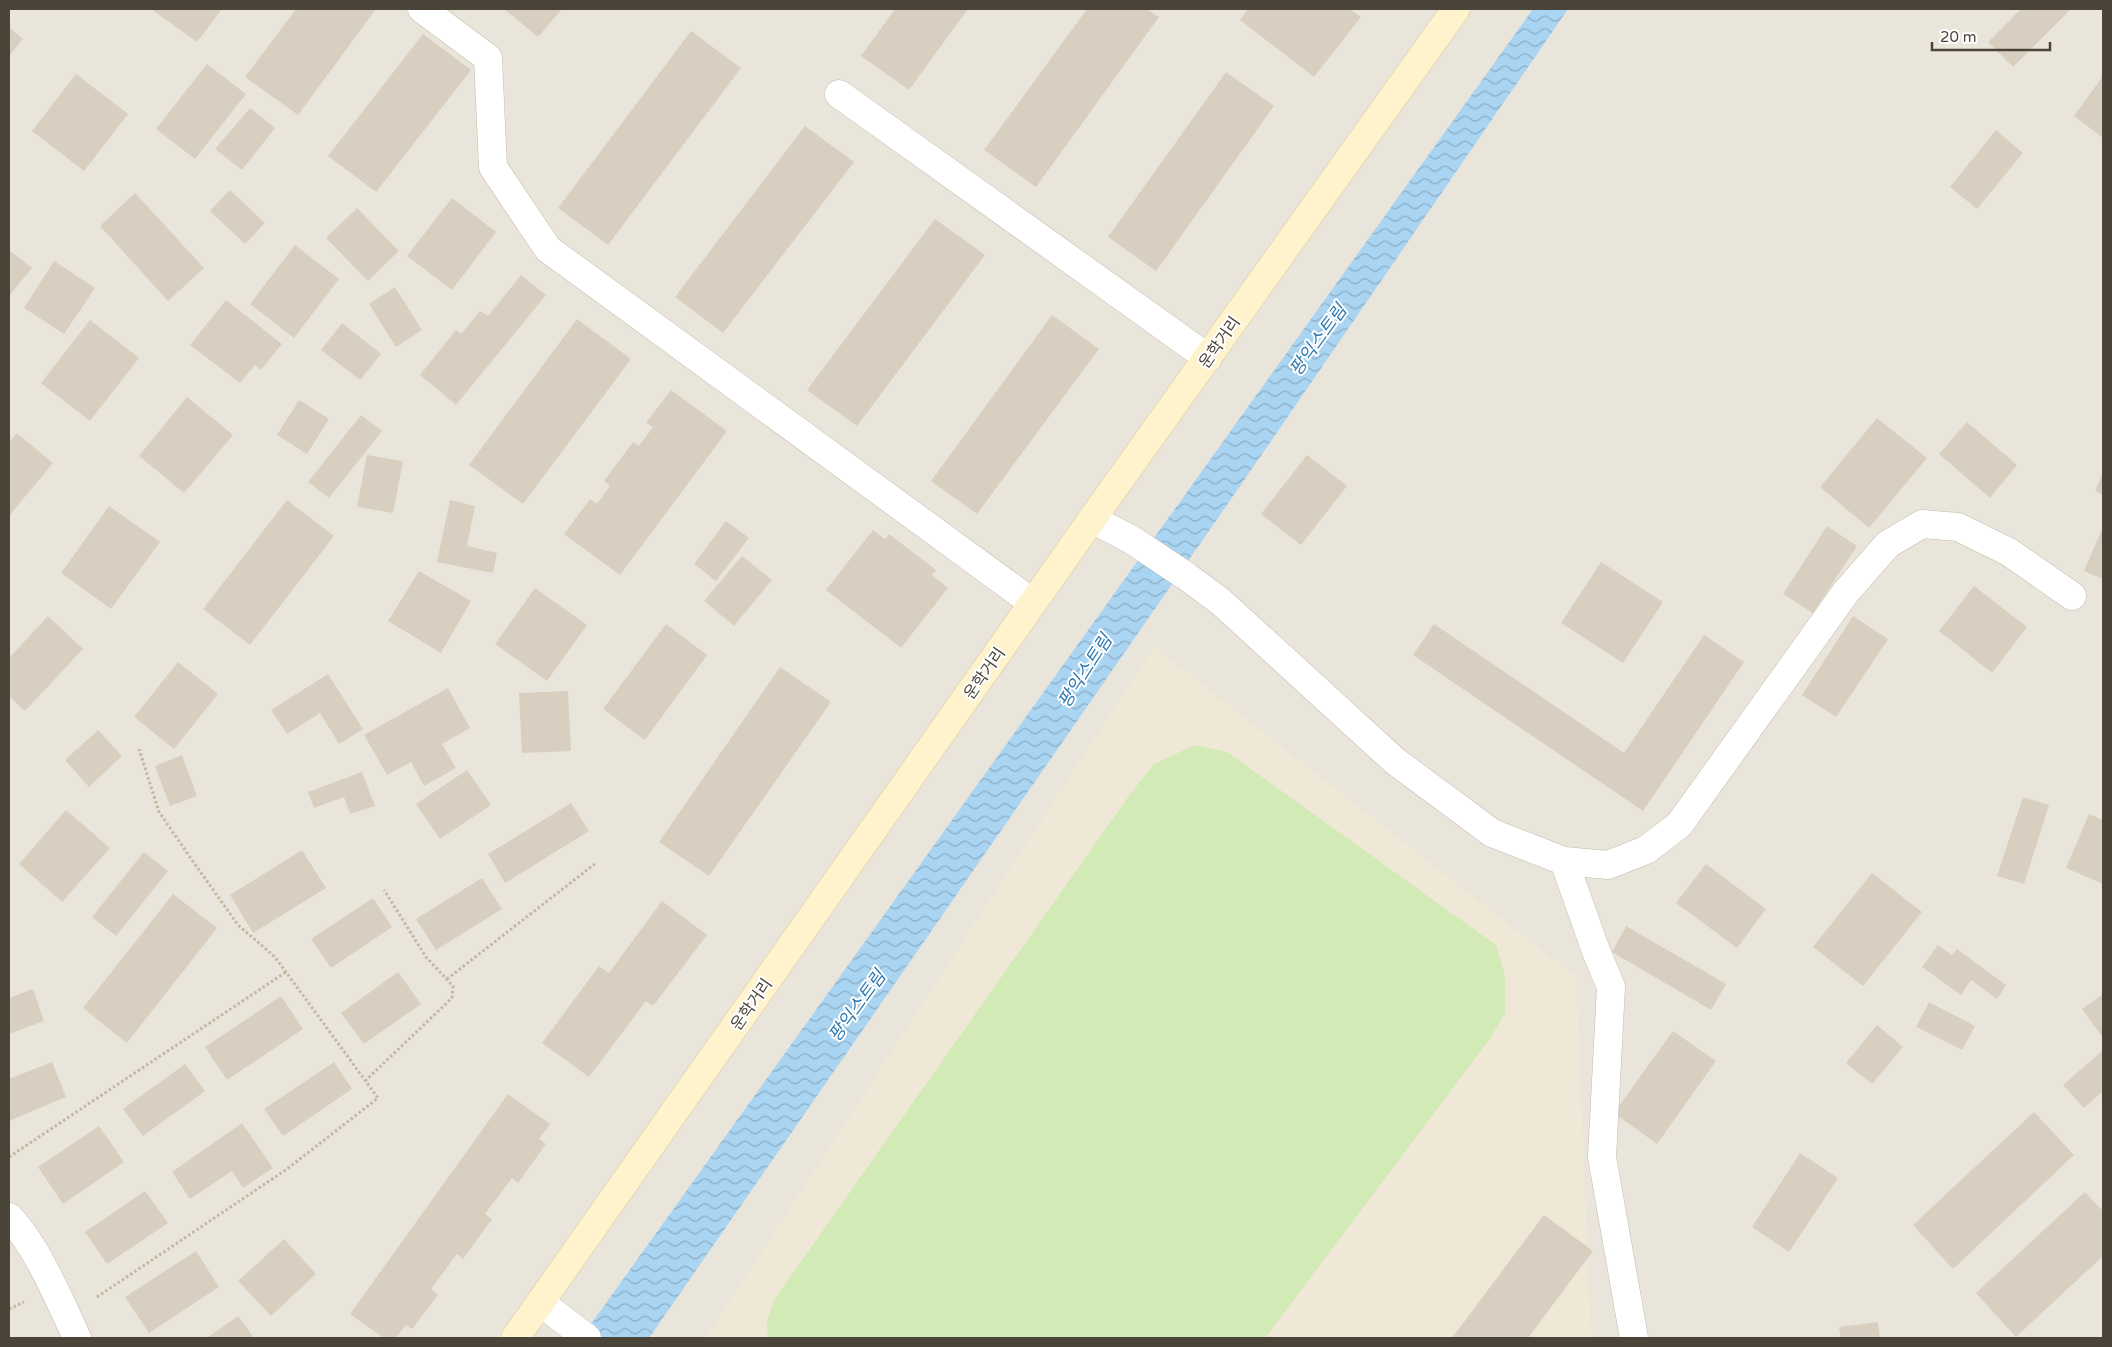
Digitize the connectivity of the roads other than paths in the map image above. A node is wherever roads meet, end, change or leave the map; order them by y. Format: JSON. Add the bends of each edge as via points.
{"nodes":[{"id":1,"x":422,"y":9,"type":"edge"},
{"id":2,"x":1456,"y":9,"type":"edge"},
{"id":3,"x":839,"y":94,"type":"dead end"},
{"id":4,"x":1208,"y":358,"type":"junction"},
{"id":5,"x":1092,"y":520,"type":"junction"},
{"id":6,"x":2072,"y":596,"type":"dead end"},
{"id":7,"x":1033,"y":603,"type":"junction"},
{"id":8,"x":1564,"y":861,"type":"junction"},
{"id":9,"x":9,"y":1217,"type":"edge"},
{"id":10,"x":541,"y":1303,"type":"junction"},
{"id":11,"x":72,"y":1327,"type":"edge"},
{"id":12,"x":581,"y":1334,"type":"edge"},
{"id":13,"x":515,"y":1338,"type":"edge"},
{"id":14,"x":1634,"y":1338,"type":"edge"}],
"edges":[{"from":1,"to":7,"type":"street","via":[[488,58],[493,167],[548,249]]},
{"from":2,"to":4,"type":"main road","name":"운학거리"},
{"from":3,"to":4,"type":"street"},
{"from":4,"to":5,"type":"main road","name":"운학거리"},
{"from":5,"to":7,"type":"main road","name":"운학거리"},
{"from":5,"to":8,"type":"street","via":[[1132,540],[1221,602],[1395,761],[1492,833]]},
{"from":6,"to":8,"type":"street","via":[[2009,552],[1958,526],[1922,524],[1888,544],[1846,592],[1679,826],[1646,850],[1608,865]]},
{"from":7,"to":10,"type":"main road","name":"운학거리"},
{"from":8,"to":14,"type":"street","via":[[1611,987],[1602,1157]]},
{"from":9,"to":11,"type":"street","via":[[19,1227],[54,1288]]},
{"from":10,"to":12,"type":"street"},
{"from":10,"to":13,"type":"main road","name":"운학거리"}]}
